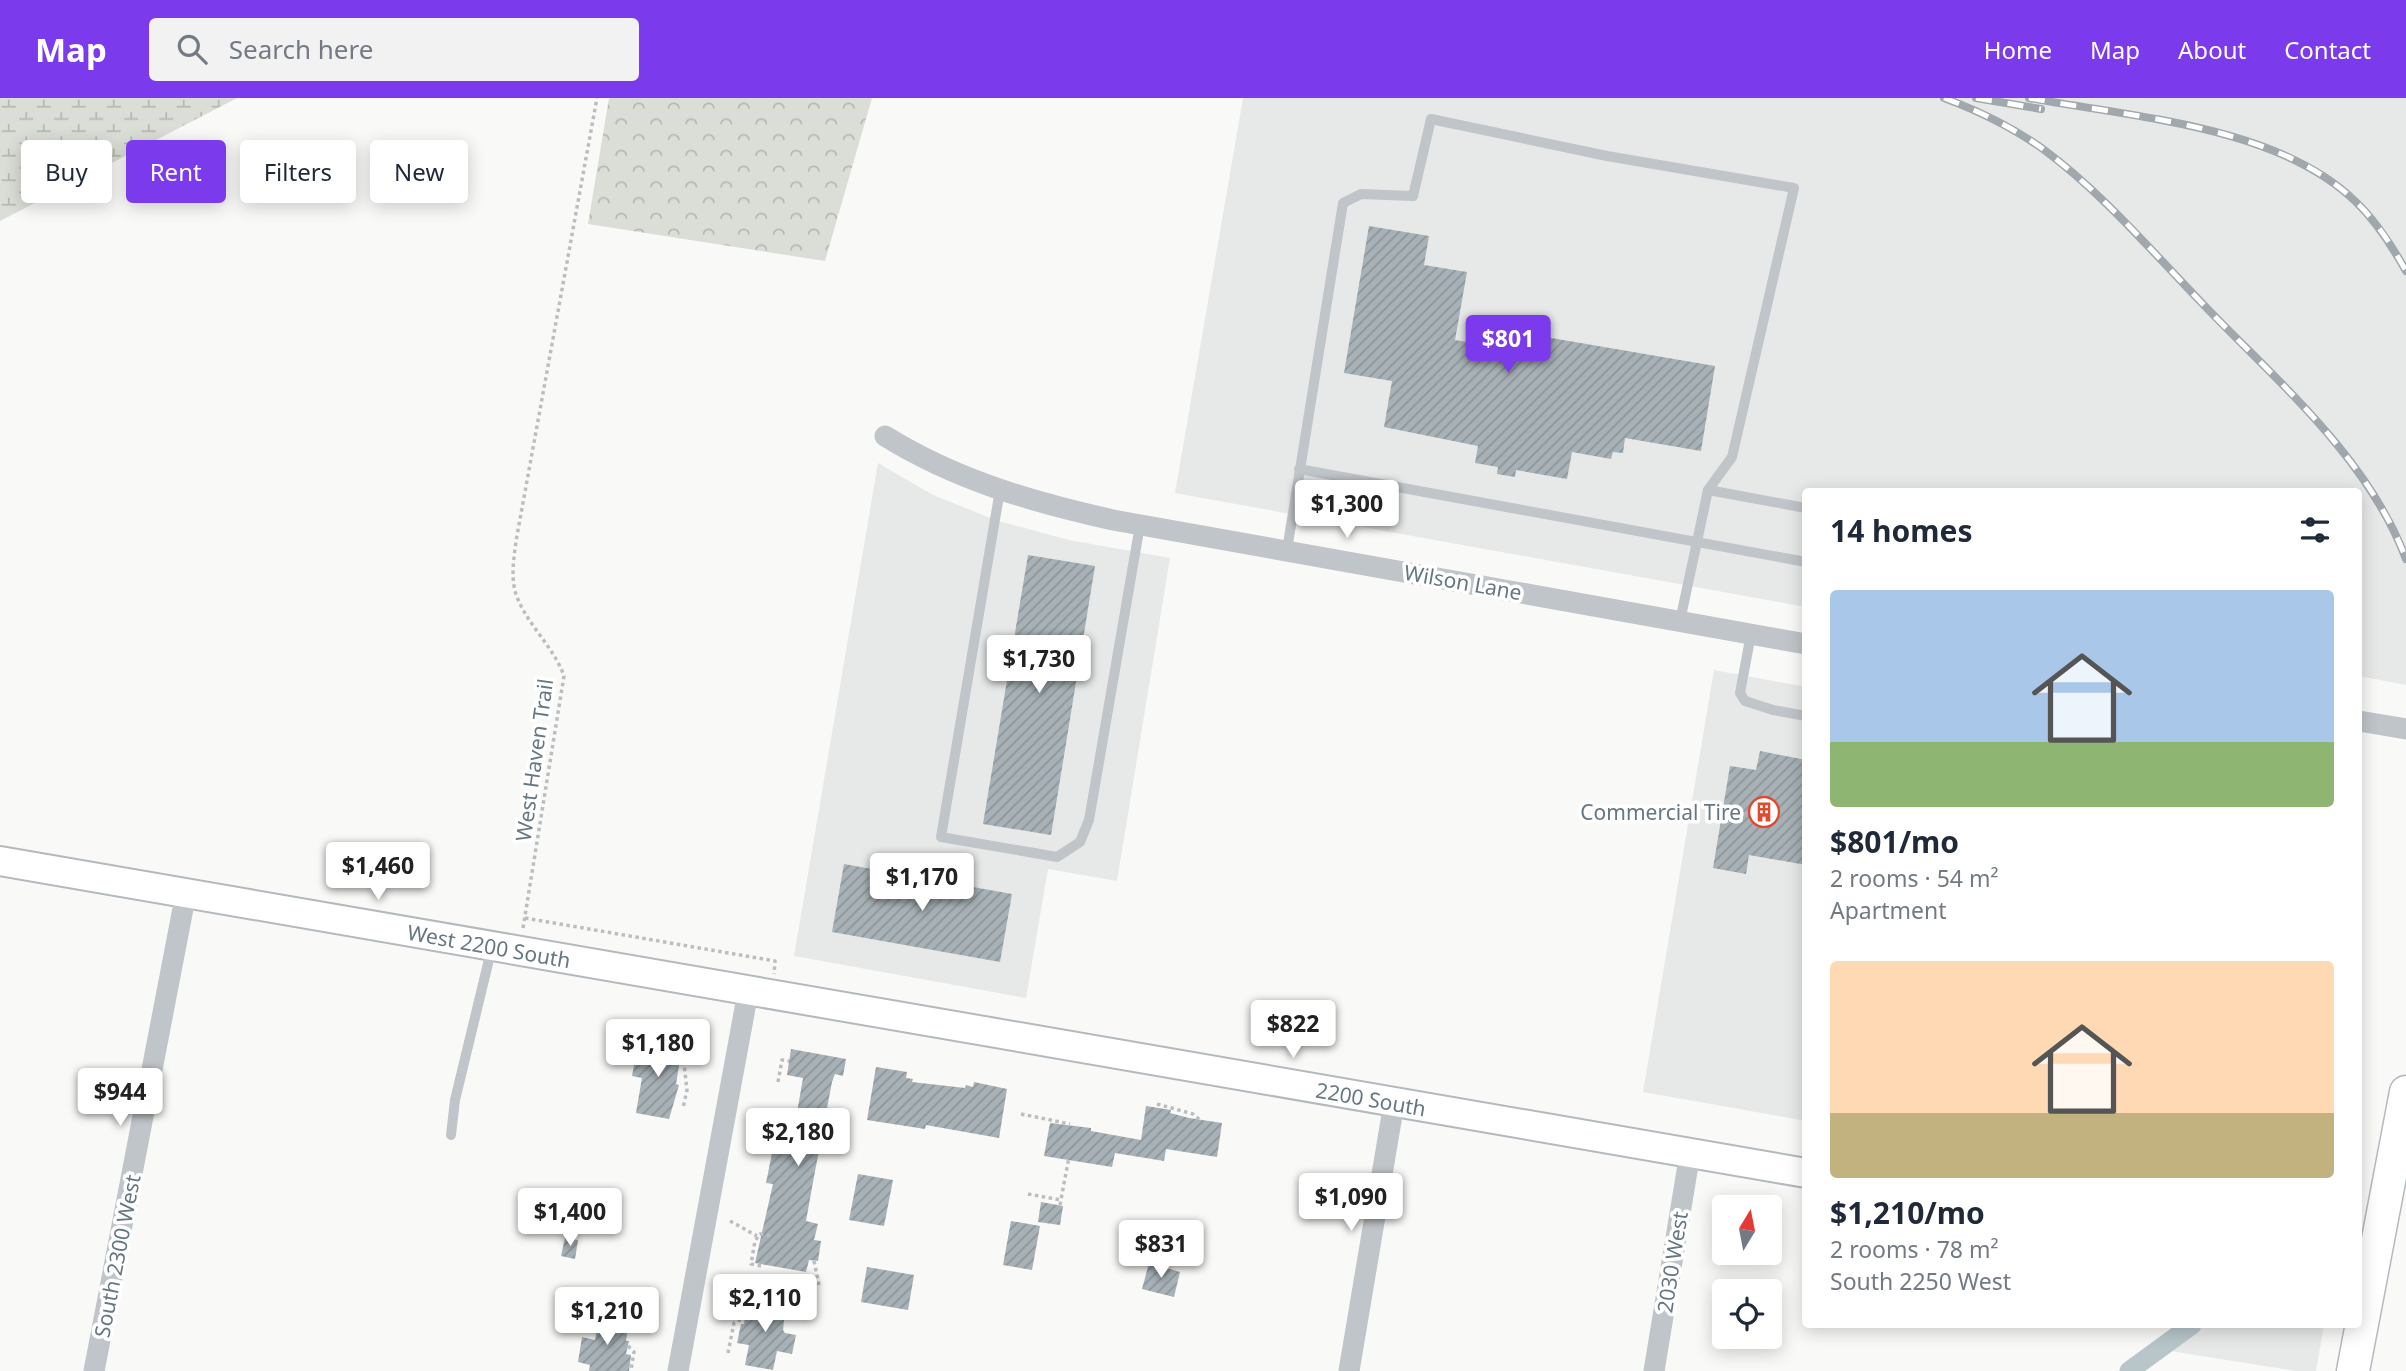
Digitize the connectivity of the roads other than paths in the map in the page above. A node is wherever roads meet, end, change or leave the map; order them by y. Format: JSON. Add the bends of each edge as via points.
{"nodes":[{"id":1,"x":885,"y":436,"type":"dead end"},
{"id":2,"x":1299,"y":469,"type":"junction"},
{"id":3,"x":1708,"y":490,"type":"junction"},
{"id":4,"x":1000,"y":491,"type":"junction"},
{"id":5,"x":1802,"y":507,"type":"edge"},
{"id":6,"x":1140,"y":525,"type":"junction"},
{"id":7,"x":1697,"y":542,"type":"junction"},
{"id":8,"x":1287,"y":551,"type":"junction"},
{"id":9,"x":1802,"y":561,"type":"edge"},
{"id":10,"x":1680,"y":621,"type":"junction"},
{"id":11,"x":1751,"y":634,"type":"junction"},
{"id":12,"x":1802,"y":643,"type":"edge"},
{"id":13,"x":1802,"y":715,"type":"edge"},
{"id":14,"x":2362,"y":722,"type":"edge"},
{"id":15,"x":2406,"y":729,"type":"edge"},
{"id":16,"x":0,"y":861,"type":"edge"},
{"id":17,"x":186,"y":893,"type":"junction"},
{"id":18,"x":492,"y":947,"type":"junction"},
{"id":19,"x":764,"y":991,"type":"junction"},
{"id":20,"x":2405,"y":1099,"type":"edge"},
{"id":21,"x":1394,"y":1102,"type":"junction"},
{"id":22,"x":451,"y":1135,"type":"dead end"},
{"id":23,"x":1690,"y":1153,"type":"junction"},
{"id":24,"x":2400,"y":1154,"type":"edge"},
{"id":25,"x":1802,"y":1172,"type":"edge"},
{"id":26,"x":2365,"y":1269,"type":"edge"},
{"id":27,"x":2362,"y":1294,"type":"edge"},
{"id":28,"x":2358,"y":1328,"type":"edge"},
{"id":29,"x":94,"y":1371,"type":"edge"},
{"id":30,"x":678,"y":1371,"type":"edge"},
{"id":31,"x":1349,"y":1371,"type":"edge"},
{"id":32,"x":1654,"y":1371,"type":"edge"},
{"id":33,"x":2353,"y":1371,"type":"edge"}],
"edges":[{"from":1,"to":4,"type":"street","name":"Wilson Lane"},
{"from":2,"to":3,"type":"lane","via":[[1343,203],[1362,194],[1413,196],[1431,119],[1606,156],[1794,188],[1731,457]]},
{"from":2,"to":7,"type":"lane"},
{"from":2,"to":8,"type":"lane"},
{"from":3,"to":5,"type":"lane"},
{"from":3,"to":7,"type":"lane"},
{"from":4,"to":6,"type":"street","name":"Wilson Lane"},
{"from":4,"to":6,"type":"lane","via":[[941,837],[1056,857],[1080,842],[1089,820]]},
{"from":6,"to":8,"type":"street","name":"Wilson Lane"},
{"from":7,"to":9,"type":"lane"},
{"from":7,"to":10,"type":"lane"},
{"from":8,"to":10,"type":"street","name":"Wilson Lane"},
{"from":10,"to":11,"type":"street","name":"Wilson Lane"},
{"from":11,"to":12,"type":"street","name":"Wilson Lane"},
{"from":11,"to":13,"type":"lane","via":[[1740,693],[1745,701]]},
{"from":14,"to":15,"type":"street"},
{"from":16,"to":17,"type":"street","name":"West 2200 South"},
{"from":17,"to":18,"type":"street","name":"West 2200 South"},
{"from":17,"to":29,"type":"street","name":"South 2300 West"},
{"from":18,"to":19,"type":"street","name":"West 2200 South"},
{"from":18,"to":22,"type":"lane","via":[[455,1100]]},
{"from":19,"to":21,"type":"street","name":"2200 South"},
{"from":19,"to":30,"type":"street"},
{"from":20,"to":24,"type":"main road"},
{"from":21,"to":23,"type":"street","name":"2200 South"},
{"from":21,"to":31,"type":"street"},
{"from":23,"to":25,"type":"street","name":"2200 South"},
{"from":23,"to":32,"type":"street","name":"2030 West"},
{"from":24,"to":26,"type":"main road"},
{"from":26,"to":27,"type":"main road"},
{"from":28,"to":33,"type":"main road"}]}
